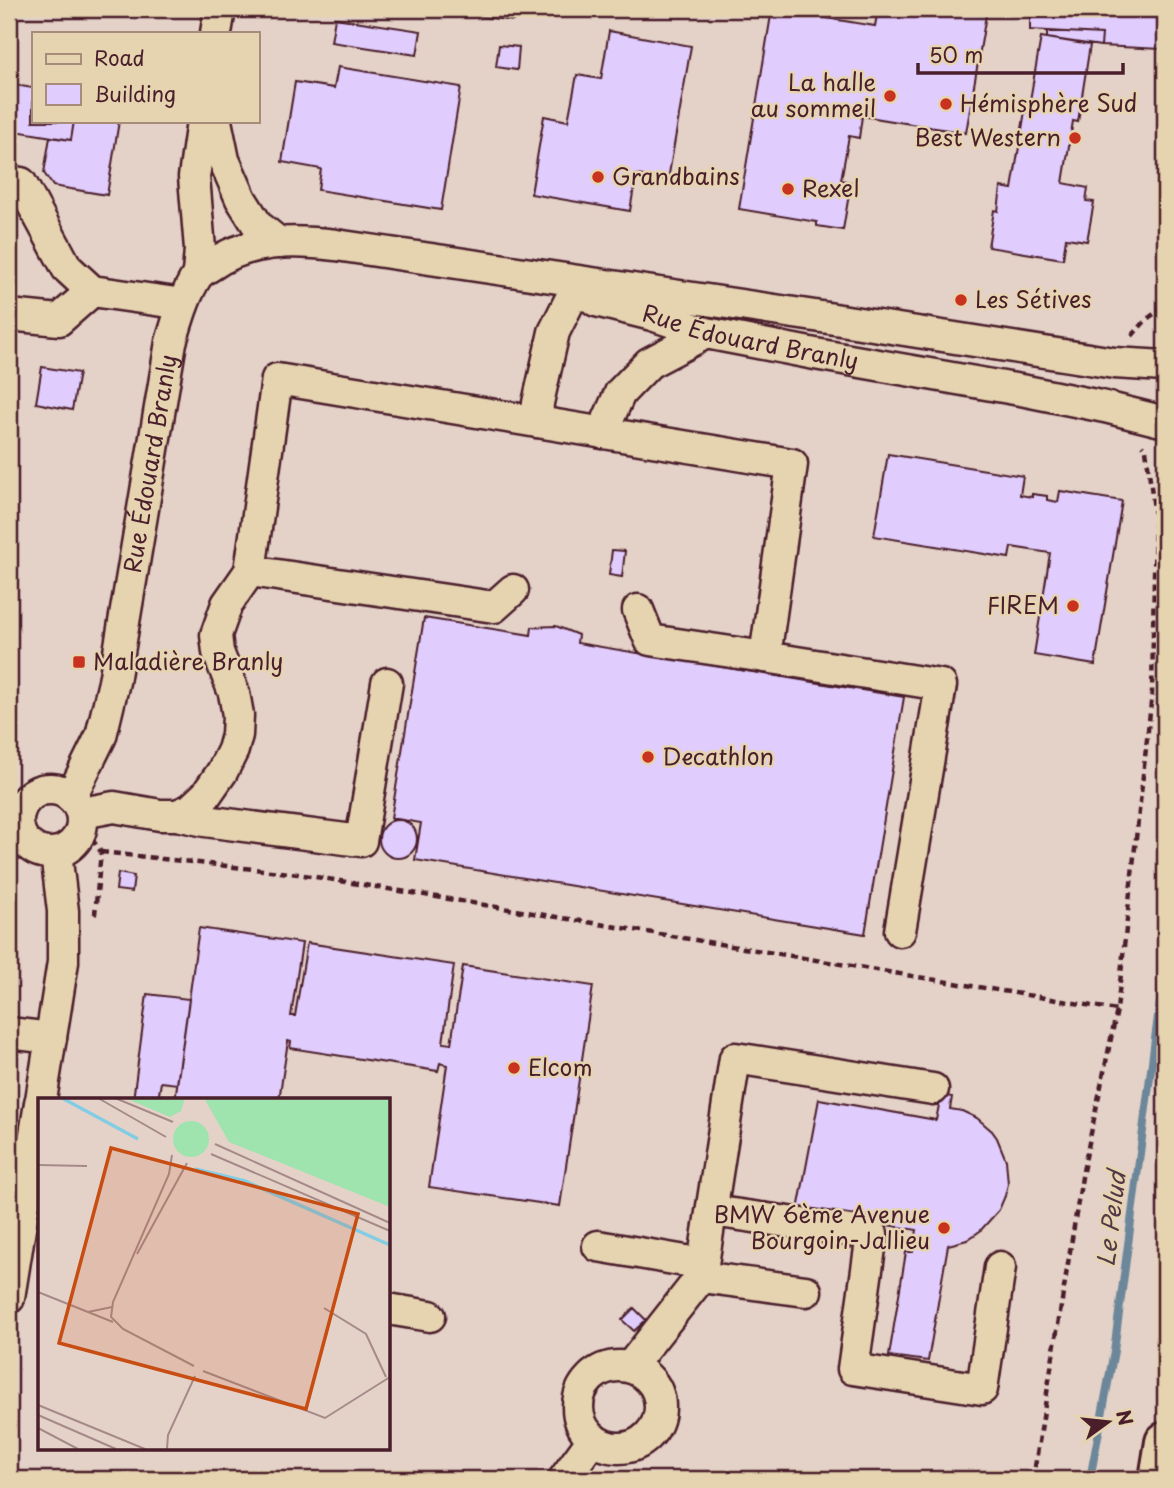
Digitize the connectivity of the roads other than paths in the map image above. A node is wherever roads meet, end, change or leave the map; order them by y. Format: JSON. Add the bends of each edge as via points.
{"nodes":[{"id":1,"x":220,"y":9,"type":"edge"},
{"id":2,"x":216,"y":32,"type":"edge"},
{"id":3,"x":202,"y":122,"type":"edge"},
{"id":4,"x":216,"y":122,"type":"edge"},
{"id":5,"x":9,"y":181,"type":"edge"},
{"id":6,"x":279,"y":243,"type":"junction"},
{"id":7,"x":336,"y":245,"type":"junction"},
{"id":8,"x":198,"y":274,"type":"junction"},
{"id":9,"x":92,"y":291,"type":"junction"},
{"id":10,"x":572,"y":296,"type":"junction"},
{"id":11,"x":183,"y":304,"type":"junction"},
{"id":12,"x":739,"y":305,"type":"junction"},
{"id":13,"x":9,"y":315,"type":"edge"},
{"id":14,"x":706,"y":333,"type":"junction"},
{"id":15,"x":1165,"y":366,"type":"edge"},
{"id":16,"x":537,"y":422,"type":"junction"},
{"id":17,"x":1165,"y":422,"type":"edge"},
{"id":18,"x":602,"y":433,"type":"junction"},
{"id":19,"x":250,"y":571,"type":"junction"},
{"id":20,"x":513,"y":590,"type":"dead end"},
{"id":21,"x":638,"y":610,"type":"dead end"},
{"id":22,"x":765,"y":657,"type":"junction"},
{"id":23,"x":387,"y":683,"type":"dead end"},
{"id":24,"x":76,"y":805,"type":"junction"},
{"id":25,"x":13,"y":814,"type":"edge"},
{"id":26,"x":177,"y":815,"type":"junction"},
{"id":27,"x":56,"y":853,"type":"junction"},
{"id":28,"x":900,"y":931,"type":"dead end"},
{"id":29,"x":9,"y":1033,"type":"edge"},
{"id":30,"x":51,"y":1038,"type":"junction"},
{"id":31,"x":933,"y":1089,"type":"dead end"},
{"id":32,"x":41,"y":1098,"type":"edge"},
{"id":33,"x":38,"y":1137,"type":"edge"},
{"id":34,"x":33,"y":1196,"type":"edge"},
{"id":35,"x":712,"y":1211,"type":"junction"},
{"id":36,"x":598,"y":1246,"type":"dead end"},
{"id":37,"x":1000,"y":1267,"type":"dead end"},
{"id":38,"x":702,"y":1270,"type":"junction"},
{"id":39,"x":806,"y":1291,"type":"dead end"},
{"id":40,"x":9,"y":1298,"type":"edge"},
{"id":41,"x":390,"y":1309,"type":"edge"},
{"id":42,"x":430,"y":1316,"type":"dead end"},
{"id":43,"x":630,"y":1367,"type":"junction"},
{"id":44,"x":593,"y":1439,"type":"junction"},
{"id":45,"x":1165,"y":1442,"type":"edge"},
{"id":46,"x":564,"y":1479,"type":"edge"},
{"id":47,"x":1159,"y":1479,"type":"edge"}],
"edges":[{"from":1,"to":2,"type":"street"},
{"from":3,"to":8,"type":"street","via":[[194,177]]},
{"from":4,"to":6,"type":"street","via":[[225,160],[242,199],[258,226]]},
{"from":5,"to":9,"type":"street","via":[[21,183],[67,268]]},
{"from":6,"to":7,"type":"street","name":"Rue Édouard Branly"},
{"from":6,"to":8,"type":"street","name":"Rue Édouard Branly","via":[[250,246],[222,257]]},
{"from":7,"to":10,"type":"street","name":"Rue Édouard Branly"},
{"from":7,"to":12,"type":"street","name":"Rue Édouard Branly"},
{"from":8,"to":11,"type":"street","name":"Rue Édouard Branly"},
{"from":9,"to":11,"type":"street"},
{"from":9,"to":13,"type":"street","via":[[59,320]]},
{"from":10,"to":12,"type":"street","via":[[606,294],[713,309]]},
{"from":10,"to":14,"type":"street","name":"Rue Édouard Branly"},
{"from":10,"to":16,"type":"street","via":[[554,332]]},
{"from":11,"to":24,"type":"street","name":"Rue Édouard Branly","via":[[171,342],[114,682],[101,736]]},
{"from":12,"to":15,"type":"street","name":"Rue Édouard Branly","via":[[1114,363]]},
{"from":14,"to":17,"type":"street","name":"Rue Édouard Branly","via":[[1026,391]]},
{"from":14,"to":18,"type":"street","via":[[649,363],[620,393]]},
{"from":16,"to":18,"type":"street"},
{"from":16,"to":19,"type":"street","via":[[277,379]]},
{"from":18,"to":22,"type":"street","via":[[792,464]]},
{"from":19,"to":20,"type":"street","via":[[494,607]]},
{"from":19,"to":26,"type":"street","via":[[227,604],[216,635],[238,715],[233,750],[206,795]]},
{"from":21,"to":22,"type":"street","via":[[650,640]]},
{"from":22,"to":28,"type":"street","via":[[941,685]]},
{"from":23,"to":26,"type":"street","via":[[362,841]]},
{"from":24,"to":25,"type":"street","via":[[63,791],[44,789],[27,798]]},
{"from":24,"to":26,"type":"street"},
{"from":24,"to":27,"type":"street","via":[[82,824],[79,834],[74,843]]},
{"from":25,"to":27,"type":"street","via":[[27,844]]},
{"from":27,"to":30,"type":"street","via":[[63,962]]},
{"from":29,"to":30,"type":"street"},
{"from":30,"to":32,"type":"street"},
{"from":31,"to":35,"type":"street","via":[[735,1058]]},
{"from":33,"to":34,"type":"street"},
{"from":34,"to":40,"type":"street"},
{"from":35,"to":37,"type":"street","via":[[873,1234],[853,1368],[982,1389]]},
{"from":35,"to":38,"type":"street"},
{"from":36,"to":38,"type":"street"},
{"from":38,"to":39,"type":"street"},
{"from":38,"to":43,"type":"street"},
{"from":41,"to":42,"type":"street"},
{"from":43,"to":44,"type":"street","via":[[602,1369],[582,1388],[578,1415]]},
{"from":43,"to":44,"type":"street","via":[[652,1382],[658,1394],[658,1420],[652,1432],[643,1441],[617,1449]]},
{"from":44,"to":46,"type":"street"},
{"from":45,"to":47,"type":"main road"}]}
